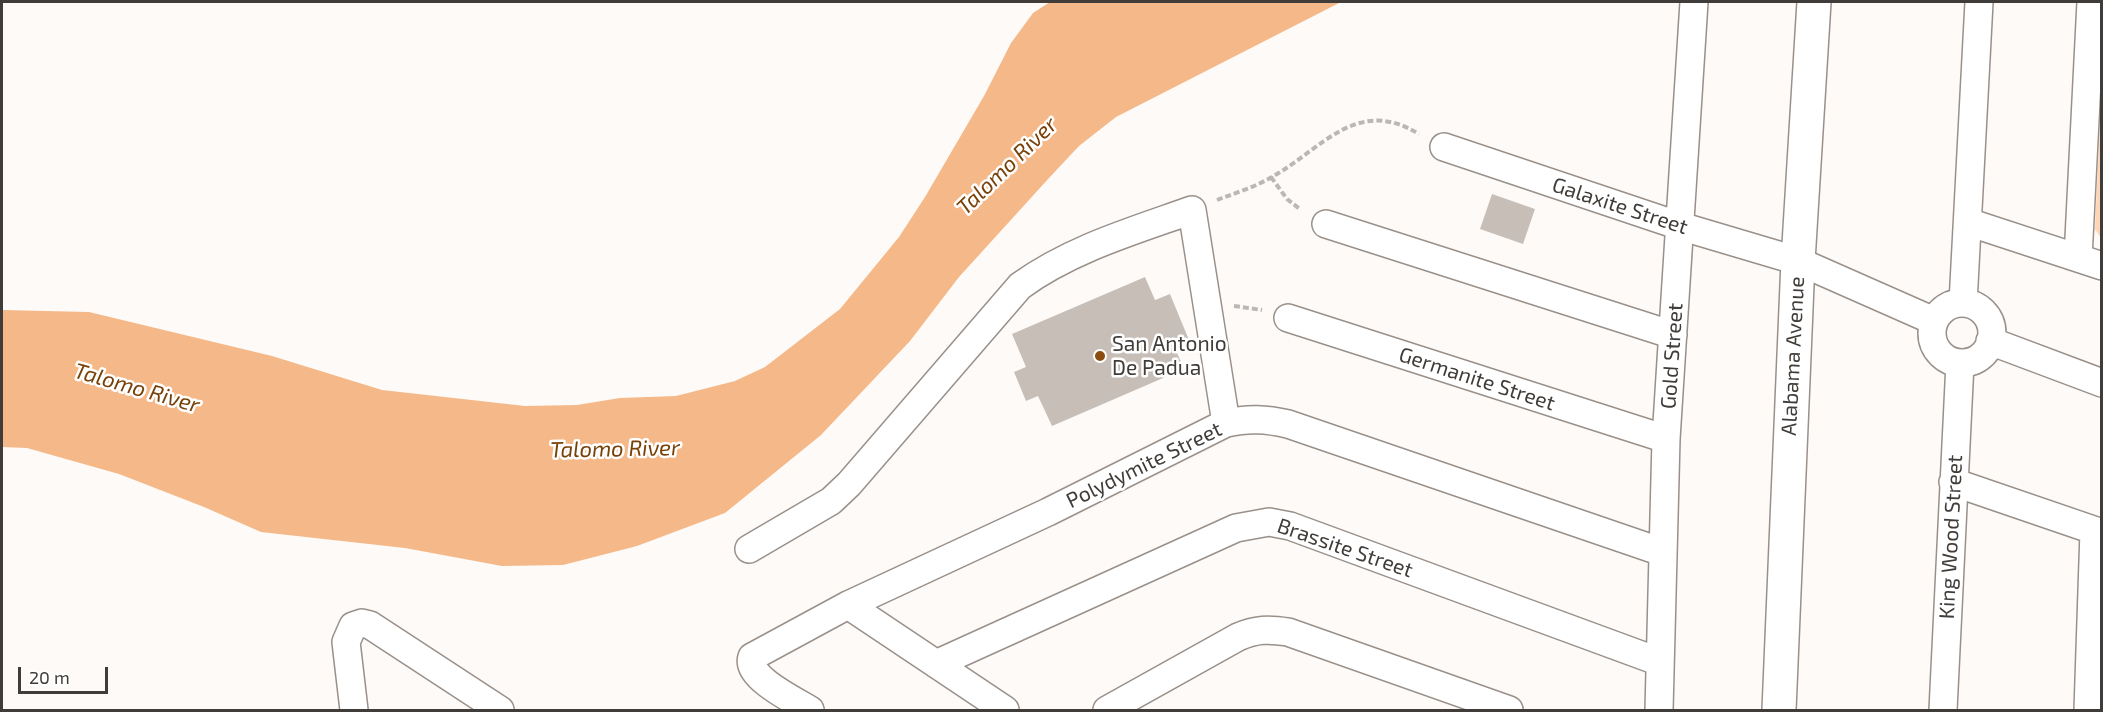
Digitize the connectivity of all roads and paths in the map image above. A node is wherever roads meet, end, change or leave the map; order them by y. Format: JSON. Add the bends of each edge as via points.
{"nodes":[{"id":1,"x":1694,"y":2,"type":"edge"},
{"id":2,"x":1814,"y":2,"type":"edge"},
{"id":3,"x":1979,"y":2,"type":"edge"},
{"id":4,"x":2091,"y":2,"type":"edge"},
{"id":5,"x":1444,"y":147,"type":"joint"},
{"id":6,"x":1272,"y":177,"type":"junction"},
{"id":7,"x":1192,"y":210,"type":"junction"},
{"id":8,"x":1968,"y":222,"type":"junction"},
{"id":9,"x":1326,"y":224,"type":"joint"},
{"id":10,"x":1680,"y":226,"type":"junction"},
{"id":11,"x":1798,"y":261,"type":"junction"},
{"id":12,"x":2090,"y":262,"type":"edge"},
{"id":13,"x":1963,"y":303,"type":"junction"},
{"id":14,"x":1207,"y":304,"type":"junction"},
{"id":15,"x":1288,"y":318,"type":"joint"},
{"id":16,"x":1935,"y":321,"type":"junction"},
{"id":17,"x":1673,"y":334,"type":"junction"},
{"id":18,"x":1990,"y":341,"type":"junction"},
{"id":19,"x":1960,"y":363,"type":"junction"},
{"id":20,"x":2102,"y":383,"type":"edge"},
{"id":21,"x":1226,"y":423,"type":"junction"},
{"id":22,"x":1666,"y":439,"type":"junction"},
{"id":23,"x":1953,"y":482,"type":"junction"},
{"id":24,"x":2098,"y":532,"type":"edge"},
{"id":25,"x":749,"y":549,"type":"dead end"},
{"id":26,"x":1662,"y":552,"type":"junction"},
{"id":27,"x":848,"y":605,"type":"junction"},
{"id":28,"x":1660,"y":662,"type":"junction"},
{"id":29,"x":936,"y":664,"type":"junction"},
{"id":30,"x":491,"y":707,"type":"edge"},
{"id":31,"x":354,"y":711,"type":"edge"},
{"id":32,"x":810,"y":711,"type":"edge"},
{"id":33,"x":1005,"y":711,"type":"edge"},
{"id":34,"x":1107,"y":711,"type":"edge"},
{"id":35,"x":1509,"y":711,"type":"edge"},
{"id":36,"x":1659,"y":711,"type":"edge"},
{"id":37,"x":1779,"y":711,"type":"edge"},
{"id":38,"x":1943,"y":711,"type":"edge"},
{"id":39,"x":2088,"y":711,"type":"edge"}],
"edges":[{"from":1,"to":10,"type":"street","name":"Gold Street"},
{"from":2,"to":11,"type":"street","name":"Alabama Avenue"},
{"from":3,"to":8,"type":"street"},
{"from":4,"to":12,"type":"street"},
{"from":5,"to":6,"type":"path","via":[[1408,127],[1375,119],[1335,134]]},
{"from":5,"to":10,"type":"street","name":"Galaxite Street"},
{"from":6,"to":7,"type":"path"},
{"from":6,"to":9,"type":"path","via":[[1287,199]]},
{"from":7,"to":14,"type":"street"},
{"from":7,"to":25,"type":"street","via":[[1107,240],[1020,286],[849,484],[831,501]]},
{"from":8,"to":12,"type":"street"},
{"from":8,"to":13,"type":"street"},
{"from":9,"to":17,"type":"street"},
{"from":10,"to":11,"type":"street","name":"Galaxite Street"},
{"from":10,"to":17,"type":"street","name":"Gold Street"},
{"from":11,"to":16,"type":"street","name":"Galaxite Street"},
{"from":11,"to":37,"type":"street","name":"Alabama Avenue"},
{"from":13,"to":16,"type":"street","via":[[1946,307]]},
{"from":13,"to":18,"type":"street","via":[[1984,313],[1990,326]]},
{"from":14,"to":15,"type":"path","via":[[1261,309]]},
{"from":14,"to":21,"type":"street"},
{"from":15,"to":22,"type":"street","name":"Germanite Street"},
{"from":16,"to":19,"type":"street","via":[[1932,335],[1936,349],[1946,359]]},
{"from":17,"to":22,"type":"street","name":"Gold Street"},
{"from":18,"to":19,"type":"street","via":[[1982,355]]},
{"from":18,"to":20,"type":"street"},
{"from":19,"to":23,"type":"street","name":"King Wood Street"},
{"from":21,"to":26,"type":"street","name":"Polydymite Street","via":[[1264,418],[1288,424]]},
{"from":21,"to":27,"type":"street","name":"Polydymite Street","via":[[1048,513]]},
{"from":22,"to":26,"type":"street","name":"Gold Street"},
{"from":23,"to":24,"type":"street"},
{"from":23,"to":38,"type":"street","name":"King Wood Street"},
{"from":24,"to":39,"type":"street"},
{"from":26,"to":28,"type":"street","name":"Gold Street"},
{"from":27,"to":29,"type":"street"},
{"from":27,"to":32,"type":"street","name":"Polydymite Street","via":[[757,653],[750,663],[754,674]]},
{"from":28,"to":29,"type":"street","name":"Brassite Street","via":[[1290,526],[1269,522],[1236,528]]},
{"from":28,"to":36,"type":"street","name":"Gold Street"},
{"from":29,"to":33,"type":"street"},
{"from":30,"to":31,"type":"street","via":[[362,623],[353,626],[346,642]]},
{"from":34,"to":35,"type":"street","via":[[1238,637],[1269,629],[1288,632]]}]}
